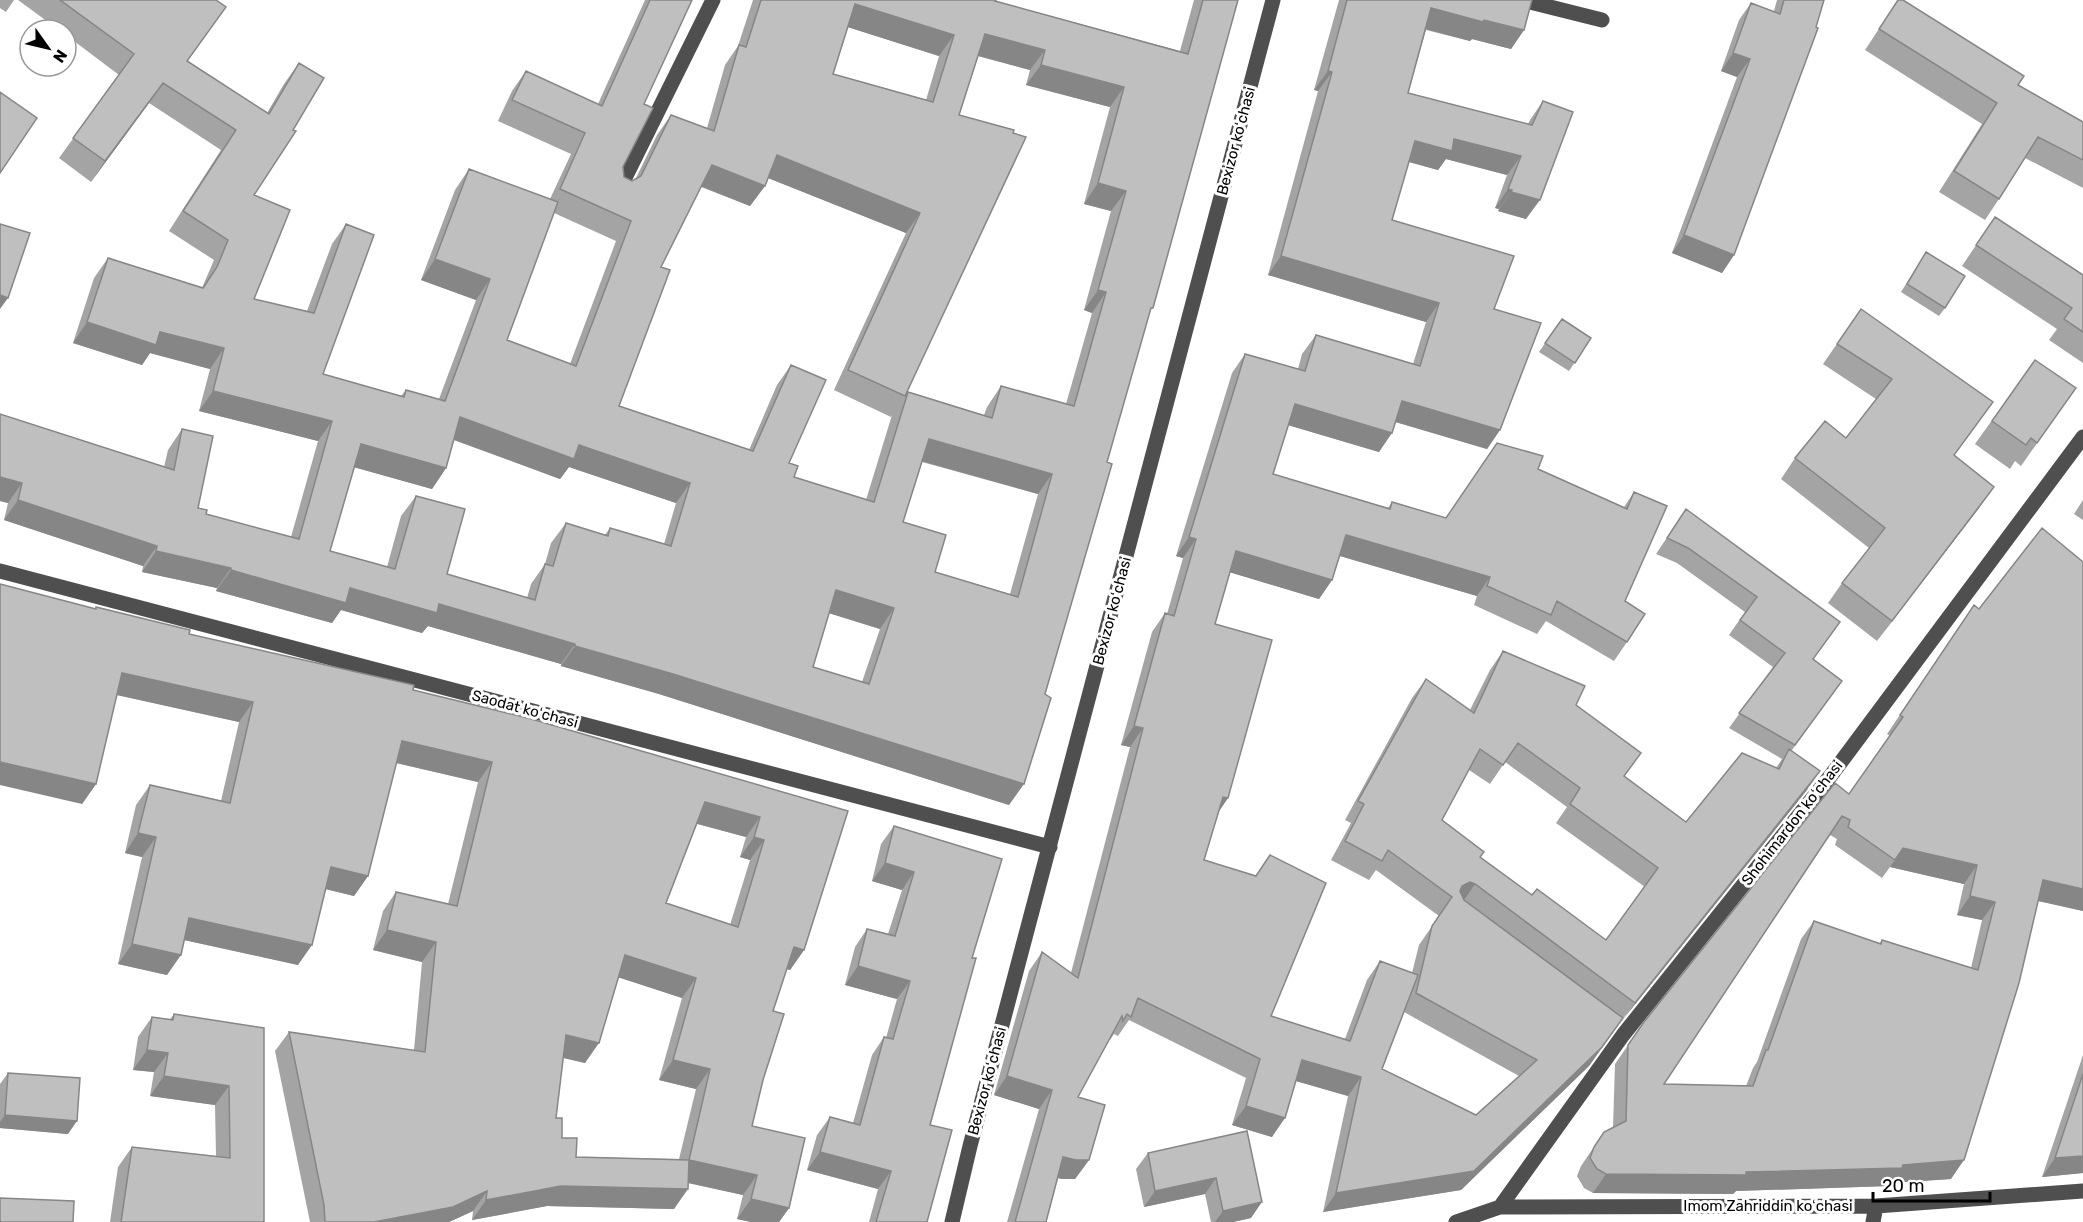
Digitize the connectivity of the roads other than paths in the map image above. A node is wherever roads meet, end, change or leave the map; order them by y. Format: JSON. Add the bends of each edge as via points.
{"nodes":[{"id":1,"x":713,"y":0,"type":"edge"},
{"id":2,"x":1273,"y":0,"type":"edge"},
{"id":3,"x":1522,"y":0,"type":"edge"},
{"id":4,"x":1602,"y":20,"type":"dead end"},
{"id":5,"x":618,"y":192,"type":"edge"},
{"id":6,"x":2083,"y":437,"type":"edge"},
{"id":7,"x":0,"y":571,"type":"edge"},
{"id":8,"x":1050,"y":847,"type":"junction"},
{"id":9,"x":2083,"y":1191,"type":"edge"},
{"id":10,"x":1876,"y":1206,"type":"junction"},
{"id":11,"x":1500,"y":1207,"type":"junction"},
{"id":12,"x":952,"y":1222,"type":"edge"},
{"id":13,"x":1456,"y":1222,"type":"edge"},
{"id":14,"x":1873,"y":1222,"type":"edge"}],
"edges":[{"from":1,"to":5,"type":"street"},
{"from":2,"to":8,"type":"street","name":"Bexizor koʻchasi"},
{"from":3,"to":4,"type":"street"},
{"from":6,"to":11,"type":"street","name":"Shohimardon koʻchasi","via":[[1832,774],[1618,1032]]},
{"from":7,"to":8,"type":"street","name":"Saodat koʻchasi"},
{"from":8,"to":12,"type":"street","name":"Bexizor koʻchasi"},
{"from":9,"to":10,"type":"street","name":"Imom Zahriddin koʻchasi"},
{"from":10,"to":11,"type":"street","name":"Imom Zahriddin koʻchasi"},
{"from":10,"to":14,"type":"street"},
{"from":11,"to":13,"type":"street","name":"Imom Zahriddin koʻchasi"}]}
